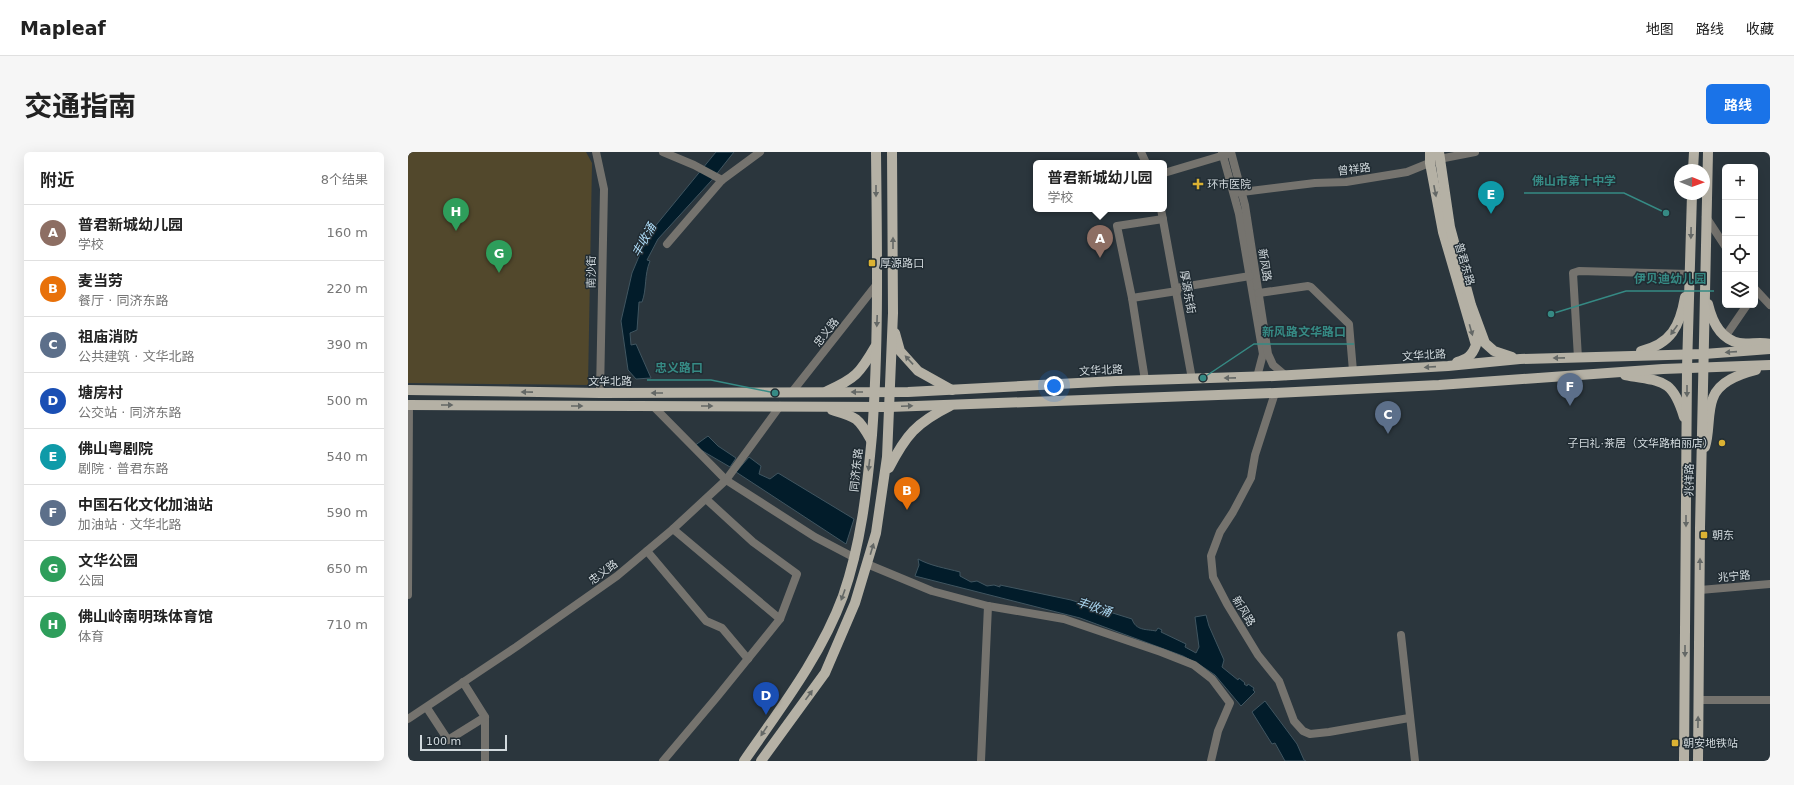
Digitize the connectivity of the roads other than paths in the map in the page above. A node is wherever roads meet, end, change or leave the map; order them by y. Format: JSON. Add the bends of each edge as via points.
{"nodes":[{"id":1,"x":596,"y":152,"type":"edge"},
{"id":2,"x":663,"y":152,"type":"edge"},
{"id":3,"x":760,"y":152,"type":"edge"},
{"id":4,"x":876,"y":152,"type":"edge"},
{"id":5,"x":892,"y":152,"type":"edge"},
{"id":6,"x":1430,"y":152,"type":"edge"},
{"id":7,"x":1475,"y":152,"type":"edge"},
{"id":8,"x":1694,"y":152,"type":"edge"},
{"id":9,"x":1708,"y":152,"type":"edge"},
{"id":10,"x":1227,"y":153,"type":"edge"},
{"id":11,"x":1436,"y":158,"type":"edge"},
{"id":12,"x":1693,"y":164,"type":"edge"},
{"id":13,"x":1167,"y":172,"type":"edge"},
{"id":14,"x":722,"y":180,"type":"junction"},
{"id":15,"x":1238,"y":193,"type":"junction"},
{"id":16,"x":1692,"y":200,"type":"edge"},
{"id":17,"x":1162,"y":212,"type":"edge"},
{"id":18,"x":1706,"y":217,"type":"junction"},
{"id":19,"x":1163,"y":219,"type":"junction"},
{"id":20,"x":1722,"y":241,"type":"edge"},
{"id":21,"x":667,"y":244,"type":"dead end"},
{"id":22,"x":1689,"y":270,"type":"junction"},
{"id":23,"x":1250,"y":276,"type":"junction"},
{"id":24,"x":1705,"y":279,"type":"junction"},
{"id":25,"x":877,"y":284,"type":"junction"},
{"id":26,"x":1176,"y":290,"type":"junction"},
{"id":27,"x":1758,"y":292,"type":"edge"},
{"id":28,"x":1259,"y":293,"type":"junction"},
{"id":29,"x":1132,"y":298,"type":"junction"},
{"id":30,"x":1770,"y":305,"type":"edge"},
{"id":31,"x":1745,"y":308,"type":"edge"},
{"id":32,"x":892,"y":324,"type":"junction"},
{"id":33,"x":1725,"y":336,"type":"junction"},
{"id":34,"x":1481,"y":344,"type":"junction"},
{"id":35,"x":1770,"y":344,"type":"edge"},
{"id":36,"x":876,"y":345,"type":"junction"},
{"id":37,"x":1770,"y":349,"type":"edge"},
{"id":38,"x":1688,"y":354,"type":"junction"},
{"id":39,"x":1704,"y":354,"type":"junction"},
{"id":40,"x":1616,"y":357,"type":"junction"},
{"id":41,"x":1578,"y":358,"type":"junction"},
{"id":42,"x":1520,"y":359,"type":"junction"},
{"id":43,"x":1448,"y":366,"type":"junction"},
{"id":44,"x":1770,"y":366,"type":"edge"},
{"id":45,"x":1687,"y":368,"type":"junction"},
{"id":46,"x":1703,"y":368,"type":"junction"},
{"id":47,"x":1353,"y":372,"type":"junction"},
{"id":48,"x":1613,"y":372,"type":"junction"},
{"id":49,"x":1286,"y":376,"type":"junction"},
{"id":50,"x":1257,"y":377,"type":"junction"},
{"id":51,"x":1192,"y":379,"type":"junction"},
{"id":52,"x":1145,"y":380,"type":"junction"},
{"id":53,"x":408,"y":390,"type":"edge"},
{"id":54,"x":952,"y":390,"type":"junction"},
{"id":55,"x":792,"y":392,"type":"junction"},
{"id":56,"x":822,"y":392,"type":"junction"},
{"id":57,"x":875,"y":392,"type":"junction"},
{"id":58,"x":890,"y":392,"type":"junction"},
{"id":59,"x":600,"y":393,"type":"junction"},
{"id":60,"x":1275,"y":393,"type":"junction"},
{"id":61,"x":954,"y":404,"type":"junction"},
{"id":62,"x":409,"y":405,"type":"edge"},
{"id":63,"x":653,"y":406,"type":"junction"},
{"id":64,"x":780,"y":406,"type":"junction"},
{"id":65,"x":822,"y":407,"type":"junction"},
{"id":66,"x":874,"y":407,"type":"junction"},
{"id":67,"x":889,"y":407,"type":"junction"},
{"id":68,"x":1686,"y":426,"type":"junction"},
{"id":69,"x":871,"y":440,"type":"junction"},
{"id":70,"x":1701,"y":461,"type":"junction"},
{"id":71,"x":884,"y":477,"type":"junction"},
{"id":72,"x":727,"y":479,"type":"junction"},
{"id":73,"x":409,"y":497,"type":"edge"},
{"id":74,"x":706,"y":499,"type":"junction"},
{"id":75,"x":674,"y":529,"type":"junction"},
{"id":76,"x":647,"y":551,"type":"junction"},
{"id":77,"x":855,"y":558,"type":"junction"},
{"id":78,"x":867,"y":564,"type":"junction"},
{"id":79,"x":1770,"y":584,"type":"edge"},
{"id":80,"x":1700,"y":590,"type":"junction"},
{"id":81,"x":408,"y":595,"type":"edge"},
{"id":82,"x":988,"y":606,"type":"junction"},
{"id":83,"x":780,"y":619,"type":"junction"},
{"id":84,"x":1401,"y":635,"type":"dead end"},
{"id":85,"x":748,"y":659,"type":"junction"},
{"id":86,"x":464,"y":682,"type":"junction"},
{"id":87,"x":1699,"y":700,"type":"junction"},
{"id":88,"x":1770,"y":700,"type":"edge"},
{"id":89,"x":427,"y":708,"type":"junction"},
{"id":90,"x":485,"y":717,"type":"junction"},
{"id":91,"x":1409,"y":718,"type":"junction"},
{"id":92,"x":408,"y":719,"type":"edge"},
{"id":93,"x":485,"y":761,"type":"edge"},
{"id":94,"x":663,"y":761,"type":"edge"},
{"id":95,"x":744,"y":761,"type":"edge"},
{"id":96,"x":761,"y":761,"type":"edge"},
{"id":97,"x":981,"y":761,"type":"edge"},
{"id":98,"x":1211,"y":761,"type":"edge"},
{"id":99,"x":1415,"y":761,"type":"edge"},
{"id":100,"x":1684,"y":761,"type":"edge"},
{"id":101,"x":1698,"y":761,"type":"edge"}],
"edges":[{"from":1,"to":59,"type":"street","name":"南沙街","via":[[604,189]]},
{"from":2,"to":14,"type":"street"},
{"from":3,"to":14,"type":"street"},
{"from":4,"to":25,"type":"main road","name":"同济东路","one_way":true},
{"from":32,"to":5,"type":"main road","one_way":true},
{"from":6,"to":11,"type":"main road","name":"普君东路"},
{"from":7,"to":11,"type":"street","name":"曾祥路"},
{"from":8,"to":12,"type":"main road"},
{"from":9,"to":18,"type":"main road","name":"兆祥路"},
{"from":10,"to":13,"type":"street"},
{"from":10,"to":15,"type":"street","name":"新风路"},
{"from":11,"to":15,"type":"street","name":"曾祥路","via":[[1407,172],[1346,182],[1314,183]]},
{"from":11,"to":34,"type":"main road","name":"普君东路","via":[[1450,227]]},
{"from":14,"to":21,"type":"street"},
{"from":15,"to":23,"type":"street","name":"新风路","via":[[1239,214]]},
{"from":15,"to":28,"type":"street","name":"新风路"},
{"from":16,"to":22,"type":"main road","name":"兆祥路","one_way":true},
{"from":17,"to":19,"type":"street","name":"厚源东街"},
{"from":18,"to":20,"type":"street"},
{"from":18,"to":24,"type":"main road","name":"兆祥路"},
{"from":19,"to":26,"type":"street","name":"厚源东街"},
{"from":19,"to":29,"type":"street","via":[[1117,226]]},
{"from":22,"to":38,"type":"main road","name":"兆祥路"},
{"from":22,"to":40,"type":"main road","one_way":true,"via":[[1679,324],[1668,339],[1653,348]]},
{"from":22,"to":41,"type":"street","via":[[1573,273]]},
{"from":23,"to":26,"type":"street"},
{"from":23,"to":50,"type":"street","name":"新风路","via":[[1263,354]]},
{"from":24,"to":33,"type":"main road","via":[[1712,317]]},
{"from":24,"to":39,"type":"main road","name":"兆祥路"},
{"from":25,"to":36,"type":"main road","name":"同济东路","one_way":true},
{"from":25,"to":55,"type":"street","name":"忠义路"},
{"from":26,"to":29,"type":"street"},
{"from":26,"to":51,"type":"street","name":"厚源东街"},
{"from":27,"to":30,"type":"street"},
{"from":28,"to":47,"type":"street","via":[[1311,286],[1349,324]]},
{"from":28,"to":49,"type":"street","name":"新风路","via":[[1268,354],[1274,365]]},
{"from":29,"to":52,"type":"street"},
{"from":31,"to":33,"type":"street"},
{"from":54,"to":32,"type":"main road","one_way":true,"via":[[918,370],[900,350]]},
{"from":32,"to":58,"type":"main road"},
{"from":33,"to":35,"type":"main road","via":[[1740,343]]},
{"from":34,"to":42,"type":"main road"},
{"from":34,"to":43,"type":"main road","via":[[1468,358]]},
{"from":36,"to":56,"type":"main road","via":[[863,368],[847,382]]},
{"from":36,"to":57,"type":"main road","name":"同济东路"},
{"from":37,"to":39,"type":"main road","name":"文华北路","one_way":true},
{"from":38,"to":39,"type":"main road","name":"文华北路"},
{"from":38,"to":40,"type":"main road","name":"文华北路"},
{"from":38,"to":45,"type":"main road","name":"兆祥路"},
{"from":39,"to":46,"type":"main road","name":"兆祥路"},
{"from":40,"to":41,"type":"main road","name":"文华北路"},
{"from":41,"to":42,"type":"main road","name":"文华北路","one_way":true},
{"from":42,"to":43,"type":"main road","name":"文华北路"},
{"from":43,"to":47,"type":"main road","name":"文华北路","one_way":true},
{"from":44,"to":46,"type":"main road"},
{"from":44,"to":70,"type":"main road","via":[[1738,375],[1722,385],[1713,397],[1709,435]]},
{"from":45,"to":46,"type":"main road"},
{"from":45,"to":48,"type":"main road"},
{"from":45,"to":68,"type":"main road","name":"兆祥路","one_way":true},
{"from":46,"to":70,"type":"main road","name":"兆祥路"},
{"from":47,"to":49,"type":"main road","name":"文华北路"},
{"from":48,"to":60,"type":"main road","via":[[1439,385]]},
{"from":48,"to":68,"type":"main road","via":[[1659,380],[1668,386],[1678,399]]},
{"from":49,"to":50,"type":"main road","name":"文华北路"},
{"from":50,"to":51,"type":"main road","name":"文华北路","one_way":true},
{"from":51,"to":52,"type":"main road","name":"文华北路"},
{"from":52,"to":54,"type":"main road","name":"文华北路"},
{"from":59,"to":53,"type":"main road","name":"文华北路","one_way":true},
{"from":54,"to":58,"type":"main road","name":"文华北路"},
{"from":55,"to":56,"type":"main road","name":"文华北路"},
{"from":55,"to":59,"type":"main road","name":"文华北路","one_way":true},
{"from":57,"to":56,"type":"main road","name":"文华北路","one_way":true},
{"from":57,"to":58,"type":"main road","name":"文华北路"},
{"from":57,"to":66,"type":"main road","name":"同济东路"},
{"from":58,"to":67,"type":"main road"},
{"from":60,"to":61,"type":"main road"},
{"from":60,"to":91,"type":"street","name":"新风路","via":[[1255,455],[1251,478],[1220,532],[1211,556],[1213,577],[1258,655],[1279,681],[1294,721],[1303,731],[1310,734],[1329,732]]},
{"from":67,"to":61,"type":"main road","one_way":true},
{"from":61,"to":71,"type":"main road","via":[[913,429],[899,448]]},
{"from":62,"to":63,"type":"main road","one_way":true},
{"from":62,"to":73,"type":"street"},
{"from":63,"to":64,"type":"main road","one_way":true},
{"from":63,"to":72,"type":"street"},
{"from":64,"to":65,"type":"main road"},
{"from":64,"to":72,"type":"street","name":"忠义路"},
{"from":65,"to":66,"type":"main road"},
{"from":65,"to":69,"type":"main road","via":[[851,416],[862,423]]},
{"from":66,"to":67,"type":"main road"},
{"from":66,"to":69,"type":"main road","name":"同济东路"},
{"from":67,"to":71,"type":"main road"},
{"from":68,"to":100,"type":"main road","name":"兆祥路","one_way":true},
{"from":69,"to":77,"type":"main road","name":"同济东路","one_way":true,"via":[[861,533]]},
{"from":80,"to":70,"type":"main road","name":"兆祥路","one_way":true},
{"from":78,"to":71,"type":"main road","one_way":true,"via":[[876,533]]},
{"from":72,"to":74,"type":"street","name":"忠义路"},
{"from":72,"to":77,"type":"street","via":[[815,537]]},
{"from":73,"to":81,"type":"street"},
{"from":74,"to":75,"type":"street","name":"忠义路"},
{"from":74,"to":83,"type":"street","via":[[753,542],[797,574]]},
{"from":75,"to":76,"type":"street","name":"忠义路"},
{"from":75,"to":83,"type":"street"},
{"from":76,"to":85,"type":"street","via":[[706,621],[722,628]]},
{"from":76,"to":86,"type":"street","name":"忠义路","via":[[616,576]]},
{"from":77,"to":95,"type":"main road","name":"同济东路","one_way":true,"via":[[842,597],[811,664]]},
{"from":78,"to":82,"type":"street","via":[[932,591]]},
{"from":96,"to":78,"type":"main road","one_way":true,"via":[[824,673],[855,603]]},
{"from":79,"to":80,"type":"street","name":"兆宁路"},
{"from":80,"to":87,"type":"main road","name":"兆祥路"},
{"from":82,"to":97,"type":"street"},
{"from":82,"to":98,"type":"street","via":[[1064,619],[1194,665],[1212,679],[1230,703],[1218,731]]},
{"from":83,"to":85,"type":"street"},
{"from":84,"to":91,"type":"street"},
{"from":85,"to":94,"type":"street"},
{"from":86,"to":89,"type":"street","name":"忠义路"},
{"from":86,"to":90,"type":"street"},
{"from":87,"to":88,"type":"street"},
{"from":101,"to":87,"type":"main road","name":"兆祥路","one_way":true},
{"from":89,"to":90,"type":"street","via":[[448,740]]},
{"from":89,"to":92,"type":"street","name":"忠义路"},
{"from":90,"to":93,"type":"street"},
{"from":91,"to":99,"type":"street"}]}
